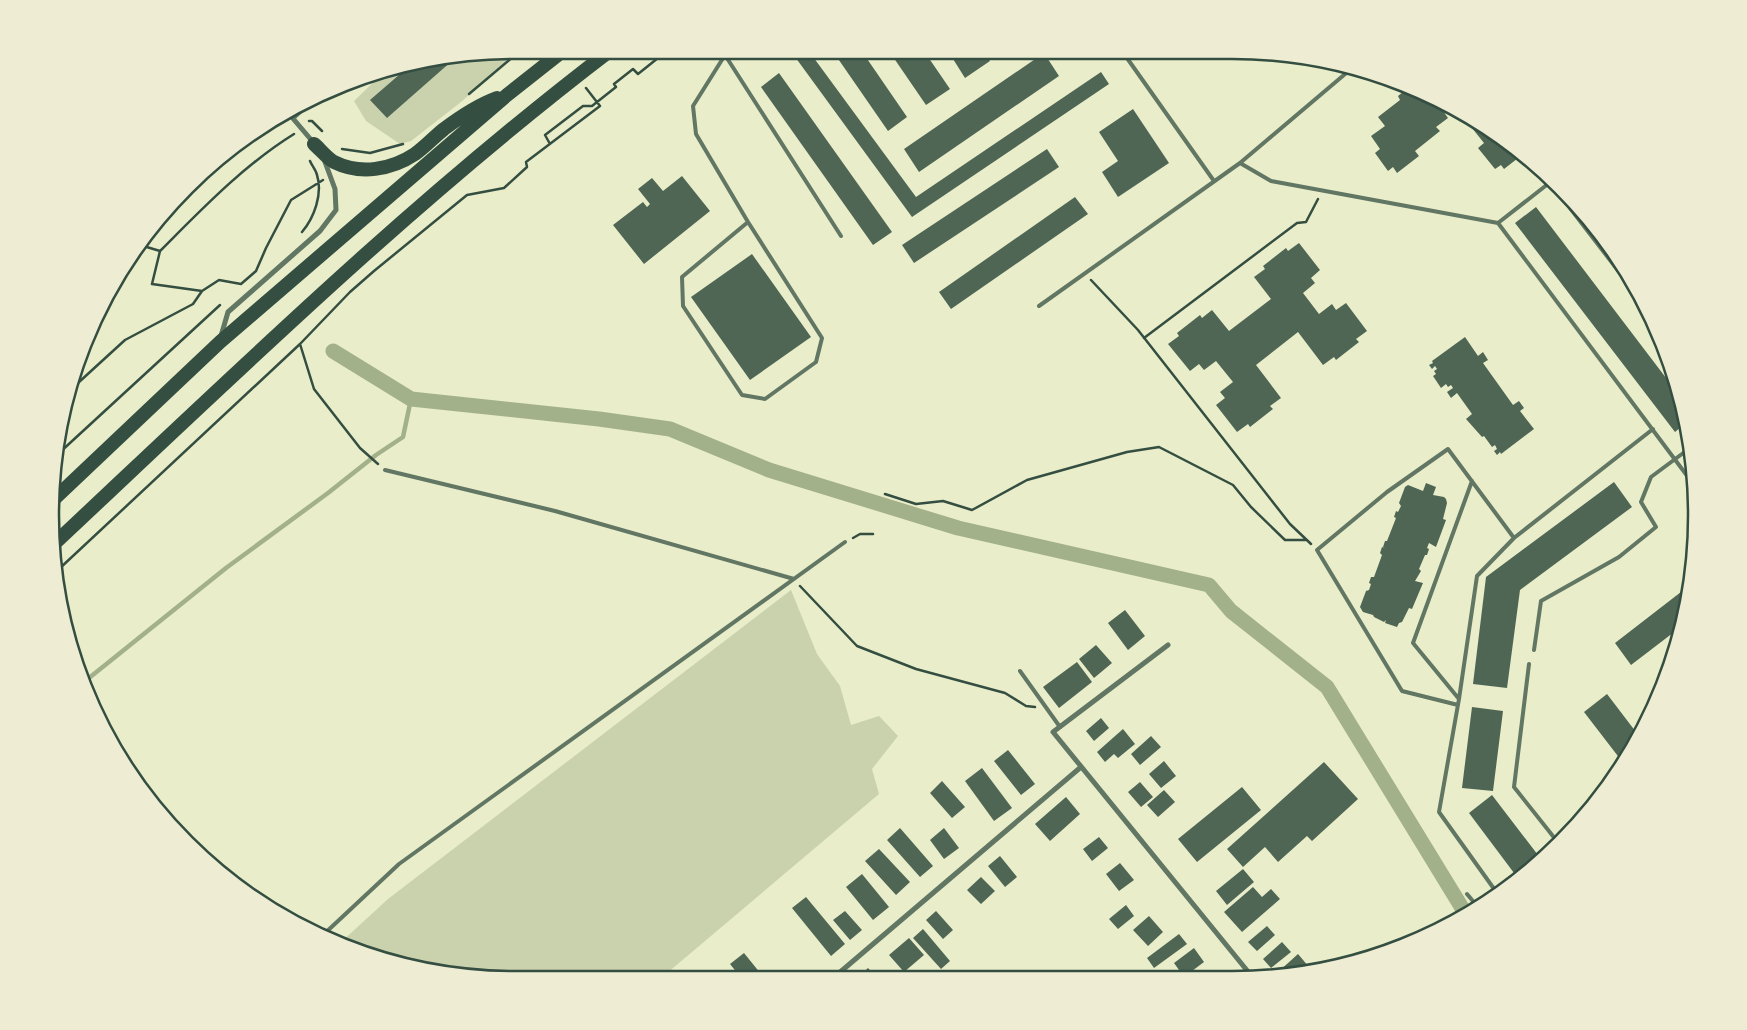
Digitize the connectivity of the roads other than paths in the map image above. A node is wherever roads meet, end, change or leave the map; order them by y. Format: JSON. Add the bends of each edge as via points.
{"nodes":[{"id":1,"x":553,"y":59,"type":"edge"},
{"id":2,"x":601,"y":59,"type":"edge"},
{"id":3,"x":722,"y":59,"type":"edge"},
{"id":4,"x":728,"y":59,"type":"edge"},
{"id":5,"x":1128,"y":59,"type":"edge"},
{"id":6,"x":1345,"y":73,"type":"edge"},
{"id":7,"x":507,"y":95,"type":"junction"},
{"id":8,"x":291,"y":117,"type":"edge"},
{"id":9,"x":320,"y":139,"type":"junction"},
{"id":10,"x":1240,"y":163,"type":"junction"},
{"id":11,"x":1214,"y":181,"type":"junction"},
{"id":12,"x":1547,"y":185,"type":"edge"},
{"id":13,"x":748,"y":222,"type":"junction"},
{"id":14,"x":1498,"y":223,"type":"junction"},
{"id":15,"x":842,"y":236,"type":"dead end"},
{"id":16,"x":1039,"y":306,"type":"dead end"},
{"id":17,"x":220,"y":342,"type":"junction"},
{"id":18,"x":1654,"y":429,"type":"junction"},
{"id":19,"x":1684,"y":453,"type":"edge"},
{"id":20,"x":1675,"y":460,"type":"junction"},
{"id":21,"x":386,"y":470,"type":"road end"},
{"id":22,"x":1686,"y":474,"type":"edge"},
{"id":23,"x":1472,"y":481,"type":"junction"},
{"id":24,"x":60,"y":494,"type":"edge"},
{"id":25,"x":1514,"y":538,"type":"junction"},
{"id":26,"x":60,"y":539,"type":"edge"},
{"id":27,"x":845,"y":542,"type":"road end"},
{"id":28,"x":794,"y":579,"type":"junction"},
{"id":29,"x":1168,"y":645,"type":"dead end"},
{"id":30,"x":1534,"y":650,"type":"dead end"},
{"id":31,"x":1529,"y":664,"type":"dead end"},
{"id":32,"x":1020,"y":671,"type":"dead end"},
{"id":33,"x":1459,"y":698,"type":"junction"},
{"id":34,"x":1458,"y":705,"type":"junction"},
{"id":35,"x":1060,"y":727,"type":"junction"},
{"id":36,"x":1081,"y":767,"type":"junction"},
{"id":37,"x":1555,"y":838,"type":"edge"},
{"id":38,"x":1494,"y":888,"type":"edge"},
{"id":39,"x":1467,"y":894,"type":"dead end"},
{"id":40,"x":1473,"y":901,"type":"edge"},
{"id":41,"x":327,"y":931,"type":"edge"},
{"id":42,"x":1247,"y":970,"type":"edge"},
{"id":43,"x":841,"y":971,"type":"edge"}],
"edges":[{"from":1,"to":7,"type":"highway"},
{"from":2,"to":26,"type":"highway","via":[[482,153],[304,310]]},
{"from":3,"to":13,"type":"lane","via":[[693,106],[696,134]]},
{"from":4,"to":15,"type":"lane"},
{"from":5,"to":11,"type":"lane"},
{"from":6,"to":10,"type":"lane"},
{"from":7,"to":9,"type":"highway","via":[[483,103],[414,154],[374,170],[353,169],[333,161]]},
{"from":7,"to":17,"type":"highway"},
{"from":8,"to":9,"type":"street"},
{"from":9,"to":17,"type":"street","via":[[335,189],[336,210],[320,231],[228,312]]},
{"from":10,"to":11,"type":"lane"},
{"from":10,"to":14,"type":"lane","via":[[1272,181]]},
{"from":11,"to":16,"type":"lane"},
{"from":12,"to":14,"type":"lane"},
{"from":13,"to":13,"type":"lane","via":[[682,277],[683,306],[742,395],[765,400],[816,362],[822,338]]},
{"from":14,"to":18,"type":"lane"},
{"from":17,"to":24,"type":"highway"},
{"from":18,"to":20,"type":"lane"},
{"from":18,"to":25,"type":"lane"},
{"from":19,"to":20,"type":"lane"},
{"from":20,"to":22,"type":"lane"},
{"from":20,"to":30,"type":"lane","via":[[1651,477],[1641,502],[1656,527],[1619,557],[1541,602]]},
{"from":21,"to":28,"type":"lane","via":[[555,511]]},
{"from":23,"to":25,"type":"lane"},
{"from":23,"to":33,"type":"lane","via":[[1413,643]]},
{"from":23,"to":34,"type":"lane","via":[[1448,449],[1387,492],[1317,550],[1402,690]]},
{"from":25,"to":33,"type":"lane","via":[[1477,576]]},
{"from":27,"to":28,"type":"lane"},
{"from":28,"to":41,"type":"lane","via":[[399,864]]},
{"from":29,"to":35,"type":"street"},
{"from":31,"to":37,"type":"lane","via":[[1514,787]]},
{"from":32,"to":35,"type":"lane"},
{"from":33,"to":34,"type":"lane"},
{"from":34,"to":38,"type":"lane","via":[[1439,812]]},
{"from":35,"to":36,"type":"street","via":[[1053,732]]},
{"from":36,"to":42,"type":"street"},
{"from":36,"to":43,"type":"street"},
{"from":39,"to":40,"type":"lane"}]}
